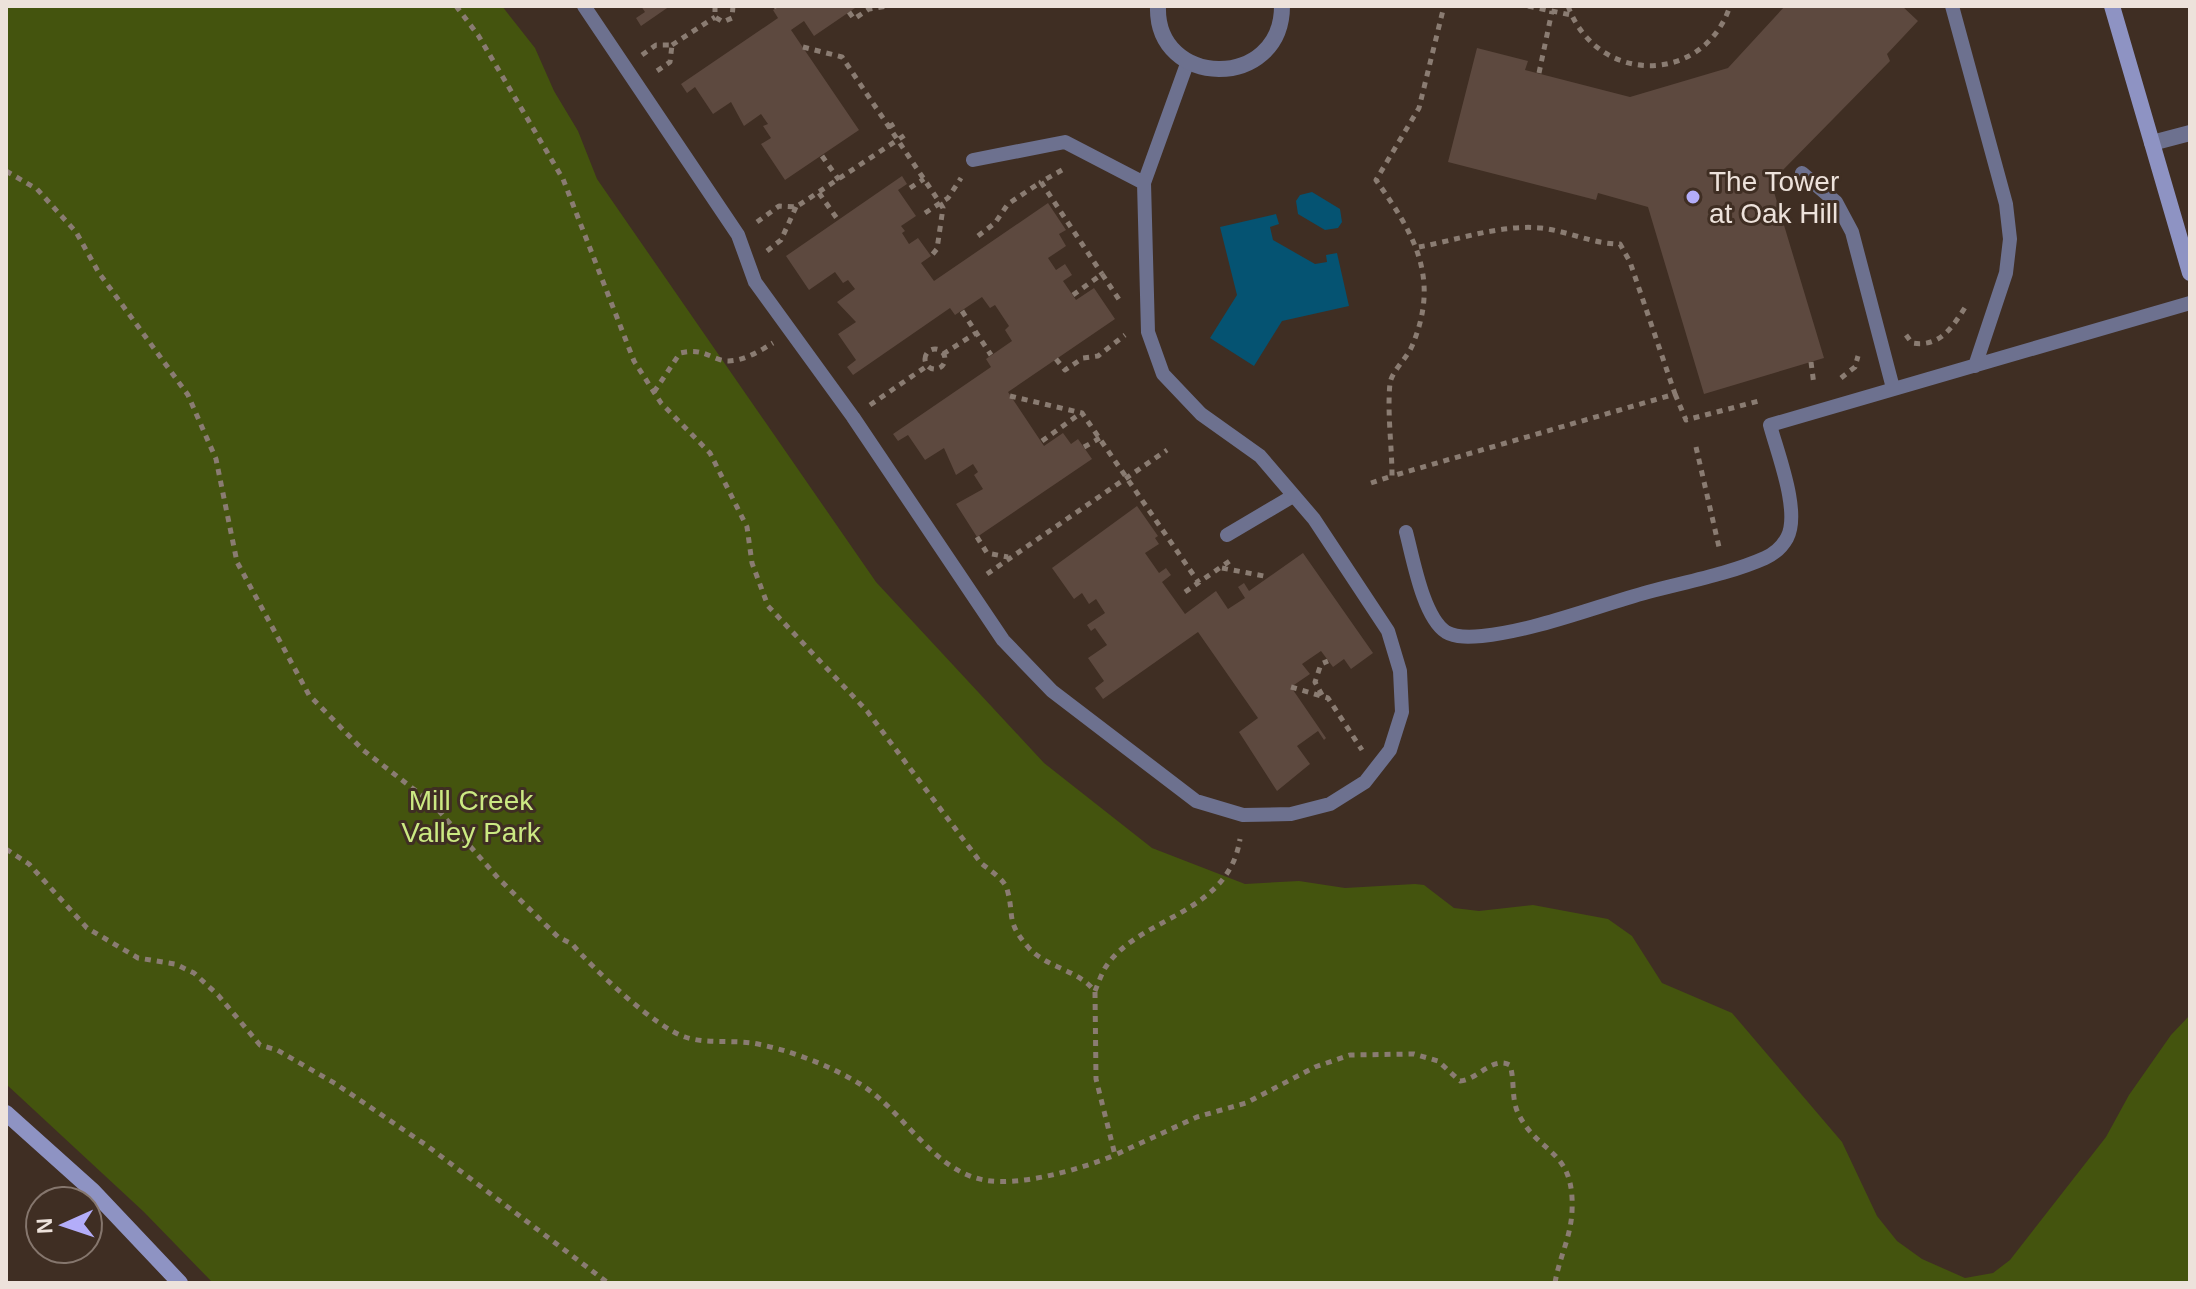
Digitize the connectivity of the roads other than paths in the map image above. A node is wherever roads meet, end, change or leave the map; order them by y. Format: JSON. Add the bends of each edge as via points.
{"nodes":[{"id":1,"x":584,"y":6,"type":"edge"},
{"id":2,"x":1158,"y":6,"type":"edge"},
{"id":3,"x":1282,"y":6,"type":"edge"},
{"id":4,"x":1952,"y":6,"type":"edge"},
{"id":5,"x":2112,"y":6,"type":"edge"},
{"id":6,"x":1188,"y":61,"type":"junction"},
{"id":7,"x":2190,"y":133,"type":"edge"},
{"id":8,"x":2152,"y":143,"type":"junction"},
{"id":9,"x":973,"y":160,"type":"road end"},
{"id":10,"x":1802,"y":173,"type":"dead end"},
{"id":11,"x":1144,"y":183,"type":"junction"},
{"id":12,"x":2190,"y":273,"type":"edge"},
{"id":13,"x":2190,"y":303,"type":"edge"},
{"id":14,"x":1975,"y":366,"type":"junction"},
{"id":15,"x":1893,"y":388,"type":"junction"},
{"id":16,"x":1293,"y":496,"type":"junction"},
{"id":17,"x":1406,"y":532,"type":"dead end"},
{"id":18,"x":1227,"y":535,"type":"dead end"},
{"id":19,"x":6,"y":1113,"type":"edge"},
{"id":20,"x":180,"y":1283,"type":"edge"}],
"edges":[{"from":1,"to":16,"type":"lane","via":[[738,235],[755,282],[1003,640],[1052,691],[1196,801],[1243,815],[1291,814],[1330,804],[1376,771],[1390,750],[1402,712],[1400,671],[1388,631]]},
{"from":2,"to":6,"type":"street","via":[[1167,41]]},
{"from":3,"to":6,"type":"street","via":[[1273,41],[1249,63],[1219,70]]},
{"from":4,"to":14,"type":"lane","via":[[2003,192],[2010,239],[2006,273]]},
{"from":5,"to":8,"type":"street"},
{"from":6,"to":11,"type":"lane"},
{"from":7,"to":8,"type":"street"},
{"from":8,"to":12,"type":"street"},
{"from":9,"to":11,"type":"lane","via":[[1065,142]]},
{"from":10,"to":15,"type":"lane","via":[[1836,202],[1852,232]]},
{"from":11,"to":16,"type":"lane","via":[[1142,324],[1163,374],[1201,414],[1260,456]]},
{"from":13,"to":14,"type":"lane"},
{"from":14,"to":15,"type":"lane"},
{"from":15,"to":17,"type":"lane","via":[[1770,425],[1791,513],[1789,535],[1765,558],[1539,623],[1462,637],[1446,632],[1430,615]]},
{"from":16,"to":18,"type":"lane"},
{"from":19,"to":20,"type":"street","via":[[93,1191]]}]}
